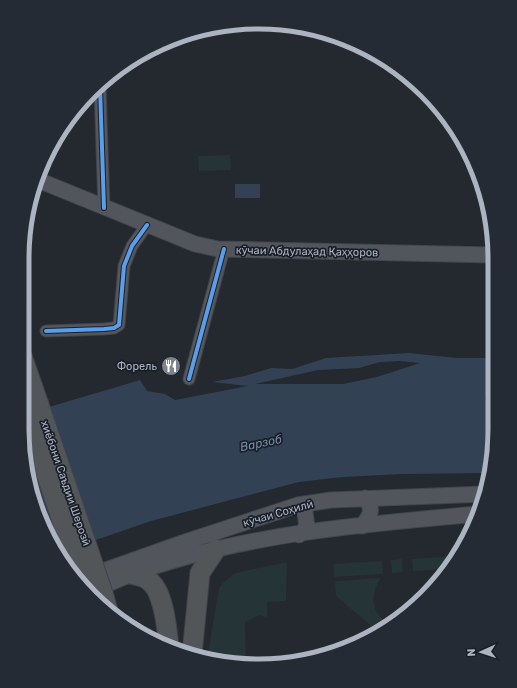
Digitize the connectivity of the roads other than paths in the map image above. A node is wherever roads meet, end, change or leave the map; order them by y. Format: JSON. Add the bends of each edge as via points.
{"nodes":[{"id":1,"x":100,"y":92,"type":"edge"},
{"id":2,"x":42,"y":182,"type":"edge"},
{"id":3,"x":104,"y":208,"type":"junction"},
{"id":4,"x":147,"y":226,"type":"junction"},
{"id":5,"x":224,"y":249,"type":"junction"},
{"id":6,"x":488,"y":255,"type":"edge"},
{"id":7,"x":46,"y":331,"type":"dead end"},
{"id":8,"x":189,"y":379,"type":"dead end"},
{"id":9,"x":29,"y":407,"type":"edge"},
{"id":10,"x":29,"y":407,"type":"edge"},
{"id":11,"x":479,"y":494,"type":"edge"},
{"id":12,"x":365,"y":498,"type":"junction"},
{"id":13,"x":298,"y":506,"type":"junction"},
{"id":14,"x":472,"y":515,"type":"edge"},
{"id":15,"x":362,"y":526,"type":"junction"},
{"id":16,"x":299,"y":535,"type":"junction"},
{"id":17,"x":216,"y":549,"type":"junction"},
{"id":18,"x":80,"y":574,"type":"edge"},
{"id":19,"x":131,"y":574,"type":"junction"},
{"id":20,"x":83,"y":578,"type":"edge"},
{"id":21,"x":98,"y":594,"type":"edge"},
{"id":22,"x":102,"y":597,"type":"edge"},
{"id":23,"x":168,"y":641,"type":"edge"},
{"id":24,"x":192,"y":649,"type":"edge"}],
"edges":[{"from":1,"to":3,"type":"street"},
{"from":2,"to":3,"type":"main road","name":"кӯчаи Абдулаҳад Қаҳҳоров"},
{"from":3,"to":4,"type":"main road","name":"кӯчаи Абдулаҳад Қаҳҳоров"},
{"from":4,"to":5,"type":"main road","name":"кӯчаи Абдулаҳад Қаҳҳоров","via":[[195,244]]},
{"from":4,"to":7,"type":"street","via":[[132,246],[124,266],[119,325],[104,329]]},
{"from":5,"to":6,"type":"main road","name":"кӯчаи Абдулаҳад Қаҳҳоров"},
{"from":5,"to":8,"type":"street"},
{"from":9,"to":18,"type":"highway","name":"хиёбони Саъдии Шерозӣ","bridge":true},
{"from":10,"to":21,"type":"highway","name":"хиёбони Саъдии Шерозӣ","bridge":true},
{"from":11,"to":12,"type":"main road","name":"кӯчаи Соҳилӣ"},
{"from":12,"to":13,"type":"main road","name":"кӯчаи Соҳилӣ","via":[[331,500]]},
{"from":12,"to":15,"type":"main road","via":[[371,505],[371,516]]},
{"from":13,"to":16,"type":"main road","via":[[305,512],[307,527]]},
{"from":13,"to":20,"type":"main road","name":"кӯчаи Соҳилӣ","via":[[124,562]]},
{"from":14,"to":15,"type":"main road","name":"кӯчаи Соҳилӣ"},
{"from":15,"to":16,"type":"main road","name":"кӯчаи Соҳилӣ"},
{"from":16,"to":17,"type":"main road","name":"кӯчаи Соҳилӣ"},
{"from":17,"to":19,"type":"main road","name":"кӯчаи Соҳилӣ"},
{"from":17,"to":24,"type":"highway","via":[[200,573]]},
{"from":19,"to":22,"type":"main road","name":"кӯчаи Соҳилӣ"},
{"from":19,"to":23,"type":"highway","via":[[143,577],[154,585],[163,607]]}]}
